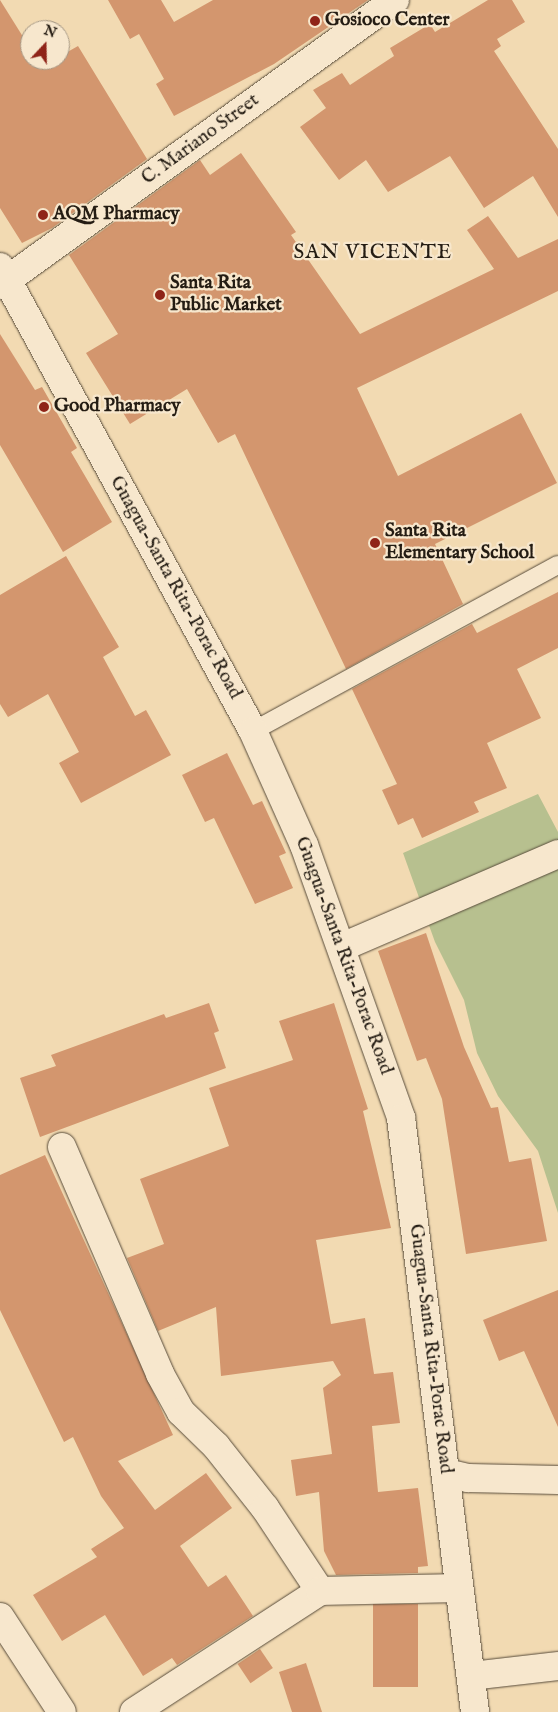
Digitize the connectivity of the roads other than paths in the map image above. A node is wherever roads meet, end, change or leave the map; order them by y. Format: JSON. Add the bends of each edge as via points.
{"nodes":[{"id":1,"x":395,"y":0,"type":"edge"},
{"id":2,"x":2,"y":277,"type":"edge"},
{"id":3,"x":558,"y":565,"type":"edge"},
{"id":4,"x":253,"y":731,"type":"junction"},
{"id":5,"x":558,"y":854,"type":"edge"},
{"id":6,"x":342,"y":947,"type":"junction"},
{"id":7,"x":62,"y":1147,"type":"dead end"},
{"id":8,"x":446,"y":1473,"type":"junction"},
{"id":9,"x":558,"y":1480,"type":"edge"},
{"id":10,"x":458,"y":1588,"type":"junction"},
{"id":11,"x":320,"y":1591,"type":"junction"},
{"id":12,"x":0,"y":1617,"type":"edge"},
{"id":13,"x":558,"y":1666,"type":"edge"},
{"id":14,"x":471,"y":1676,"type":"junction"},
{"id":15,"x":62,"y":1712,"type":"edge"},
{"id":16,"x":134,"y":1712,"type":"edge"},
{"id":17,"x":475,"y":1712,"type":"edge"}],
"edges":[{"from":1,"to":2,"type":"street","name":"C. Mariano Street"},
{"from":2,"to":4,"type":"street","name":"Guagua-Santa Rita-Porac Road"},
{"from":3,"to":4,"type":"lane"},
{"from":4,"to":6,"type":"street","name":"Guagua-Santa Rita-Porac Road","via":[[304,845]]},
{"from":5,"to":6,"type":"street"},
{"from":6,"to":8,"type":"street","name":"Guagua-Santa Rita-Porac Road","via":[[401,1118]]},
{"from":7,"to":11,"type":"street","via":[[160,1374],[181,1412],[216,1446],[265,1508]]},
{"from":8,"to":9,"type":"street","via":[[468,1478]]},
{"from":8,"to":10,"type":"street","name":"Guagua-Santa Rita-Porac Road"},
{"from":10,"to":11,"type":"street"},
{"from":10,"to":14,"type":"street","name":"Guagua-Santa Rita-Porac Road"},
{"from":11,"to":16,"type":"street"},
{"from":12,"to":15,"type":"street"},
{"from":13,"to":14,"type":"street"},
{"from":14,"to":17,"type":"street","name":"Guagua-Santa Rita-Porac Road"}]}
